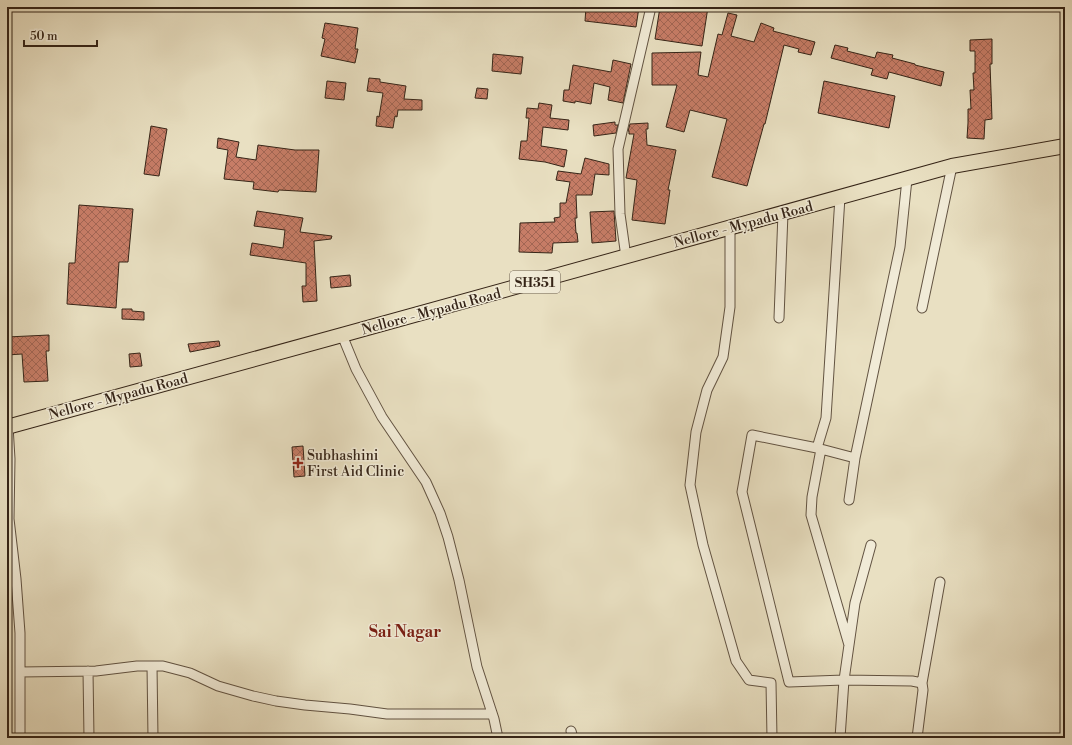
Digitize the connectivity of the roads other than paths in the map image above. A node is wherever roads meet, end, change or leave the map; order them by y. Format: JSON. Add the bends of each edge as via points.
{"nodes":[{"id":1,"x":651,"y":7,"type":"edge"},
{"id":2,"x":1065,"y":146,"type":"edge"},
{"id":3,"x":952,"y":166,"type":"junction"},
{"id":4,"x":907,"y":179,"type":"junction"},
{"id":5,"x":840,"y":197,"type":"junction"},
{"id":6,"x":783,"y":213,"type":"junction"},
{"id":7,"x":730,"y":228,"type":"junction"},
{"id":8,"x":626,"y":257,"type":"junction"},
{"id":9,"x":922,"y":308,"type":"dead end"},
{"id":10,"x":779,"y":318,"type":"dead end"},
{"id":11,"x":342,"y":335,"type":"junction"},
{"id":12,"x":7,"y":427,"type":"edge"},
{"id":13,"x":819,"y":448,"type":"junction"},
{"id":14,"x":856,"y":458,"type":"junction"},
{"id":15,"x":849,"y":500,"type":"dead end"},
{"id":16,"x":871,"y":545,"type":"dead end"},
{"id":17,"x":940,"y":582,"type":"dead end"},
{"id":18,"x":849,"y":645,"type":"junction"},
{"id":19,"x":152,"y":666,"type":"junction"},
{"id":20,"x":88,"y":671,"type":"junction"},
{"id":21,"x":20,"y":672,"type":"junction"},
{"id":22,"x":844,"y":680,"type":"junction"},
{"id":23,"x":922,"y":683,"type":"junction"},
{"id":24,"x":492,"y":714,"type":"junction"},
{"id":25,"x":20,"y":738,"type":"edge"},
{"id":26,"x":89,"y":738,"type":"edge"},
{"id":27,"x":153,"y":738,"type":"edge"},
{"id":28,"x":498,"y":738,"type":"edge"},
{"id":29,"x":772,"y":738,"type":"edge"},
{"id":30,"x":840,"y":738,"type":"edge"},
{"id":31,"x":917,"y":738,"type":"edge"}],
"edges":[{"from":1,"to":8,"type":"street","via":[[618,149],[620,214]]},
{"from":2,"to":3,"type":"main road","name":"Nellore - Mypadu Road","number":"SH351"},
{"from":3,"to":4,"type":"main road","name":"Nellore - Mypadu Road","number":"SH351"},
{"from":3,"to":9,"type":"street"},
{"from":4,"to":5,"type":"main road","name":"Nellore - Mypadu Road","number":"SH351"},
{"from":4,"to":14,"type":"street","via":[[900,247]]},
{"from":5,"to":6,"type":"main road","name":"Nellore - Mypadu Road","number":"SH351"},
{"from":5,"to":13,"type":"street","via":[[826,418]]},
{"from":6,"to":7,"type":"main road","name":"Nellore - Mypadu Road","number":"SH351"},
{"from":6,"to":10,"type":"street"},
{"from":7,"to":8,"type":"main road","name":"Nellore - Mypadu Road","number":"SH351"},
{"from":7,"to":29,"type":"street","via":[[730,307],[723,357],[707,390],[696,432],[690,485],[703,545],[736,661],[749,680],[771,683]]},
{"from":8,"to":11,"type":"main road","name":"Nellore - Mypadu Road","number":"SH351"},
{"from":11,"to":12,"type":"main road","name":"Nellore - Mypadu Road","number":"SH351"},
{"from":11,"to":24,"type":"street","via":[[360,376],[382,416],[426,482],[440,513],[448,537],[477,668]]},
{"from":12,"to":21,"type":"street","via":[[10,458],[9,519],[20,633]]},
{"from":13,"to":14,"type":"street"},
{"from":13,"to":18,"type":"street","via":[[811,515]]},
{"from":13,"to":22,"type":"street","via":[[752,435],[742,492],[789,682]]},
{"from":14,"to":15,"type":"street"},
{"from":16,"to":18,"type":"street","via":[[855,603]]},
{"from":17,"to":23,"type":"street"},
{"from":18,"to":22,"type":"street"},
{"from":19,"to":20,"type":"street"},
{"from":19,"to":24,"type":"street","via":[[190,673],[218,686],[253,696],[291,703],[387,714]]},
{"from":19,"to":27,"type":"street"},
{"from":20,"to":21,"type":"street"},
{"from":20,"to":26,"type":"street"},
{"from":21,"to":25,"type":"street"},
{"from":22,"to":23,"type":"street"},
{"from":22,"to":30,"type":"street"},
{"from":23,"to":31,"type":"street"},
{"from":24,"to":28,"type":"street"}]}
